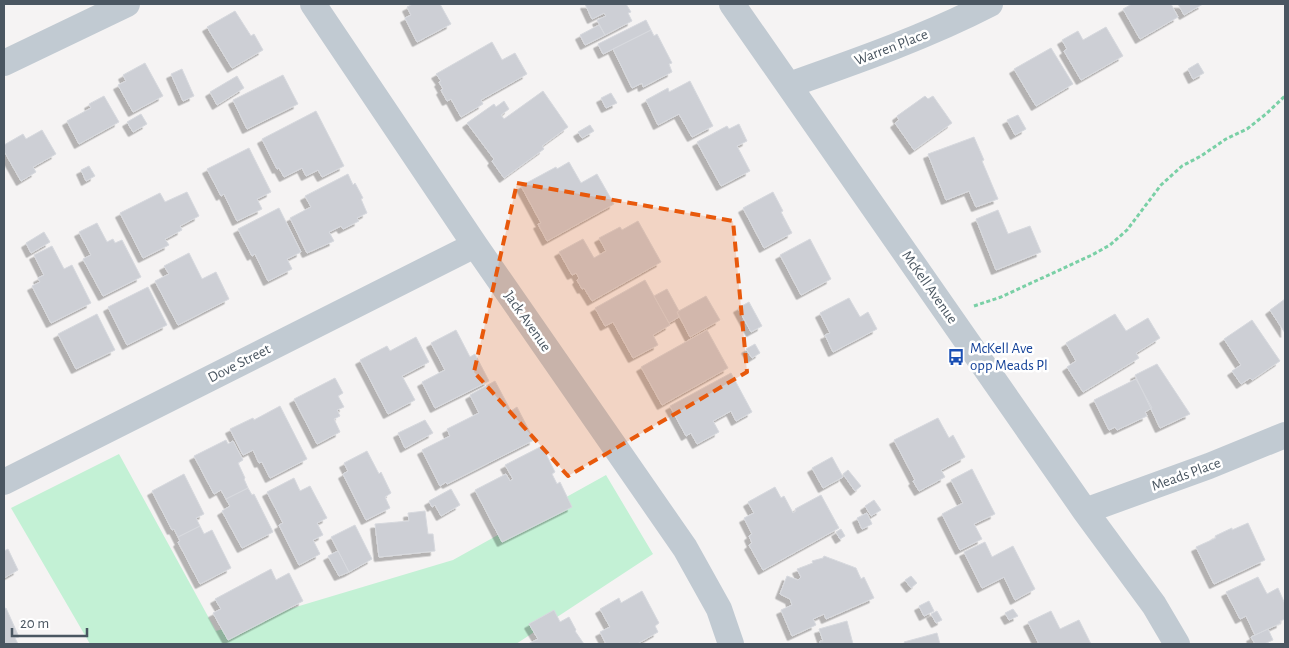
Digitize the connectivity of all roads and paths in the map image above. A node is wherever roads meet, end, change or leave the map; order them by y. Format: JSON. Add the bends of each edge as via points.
{"nodes":[{"id":1,"x":127,"y":4,"type":"edge"},
{"id":2,"x":313,"y":4,"type":"edge"},
{"id":3,"x":732,"y":4,"type":"edge"},
{"id":4,"x":990,"y":4,"type":"edge"},
{"id":5,"x":4,"y":63,"type":"edge"},
{"id":6,"x":789,"y":85,"type":"junction"},
{"id":7,"x":1285,"y":96,"type":"edge"},
{"id":8,"x":475,"y":245,"type":"junction"},
{"id":9,"x":948,"y":314,"type":"junction"},
{"id":10,"x":1285,"y":435,"type":"edge"},
{"id":11,"x":4,"y":482,"type":"edge"},
{"id":12,"x":1085,"y":511,"type":"junction"},
{"id":13,"x":731,"y":644,"type":"edge"},
{"id":14,"x":1177,"y":644,"type":"edge"}],
"edges":[{"from":1,"to":5,"type":"street"},
{"from":2,"to":8,"type":"street","name":"Jack Avenue"},
{"from":3,"to":6,"type":"street","name":"McKell Avenue"},
{"from":4,"to":6,"type":"street","name":"Warren Place","via":[[885,51]]},
{"from":6,"to":9,"type":"street","name":"McKell Avenue"},
{"from":7,"to":9,"type":"path","via":[[1247,129],[1182,166],[1161,185],[1127,230],[1110,245],[1001,297]]},
{"from":8,"to":11,"type":"street","name":"Dove Street"},
{"from":8,"to":13,"type":"street","name":"Jack Avenue","via":[[685,548],[719,609]]},
{"from":9,"to":12,"type":"street","name":"McKell Avenue"},
{"from":10,"to":12,"type":"street","name":"Meads Place"},
{"from":12,"to":14,"type":"street","name":"McKell Avenue","via":[[1154,605]]}]}
